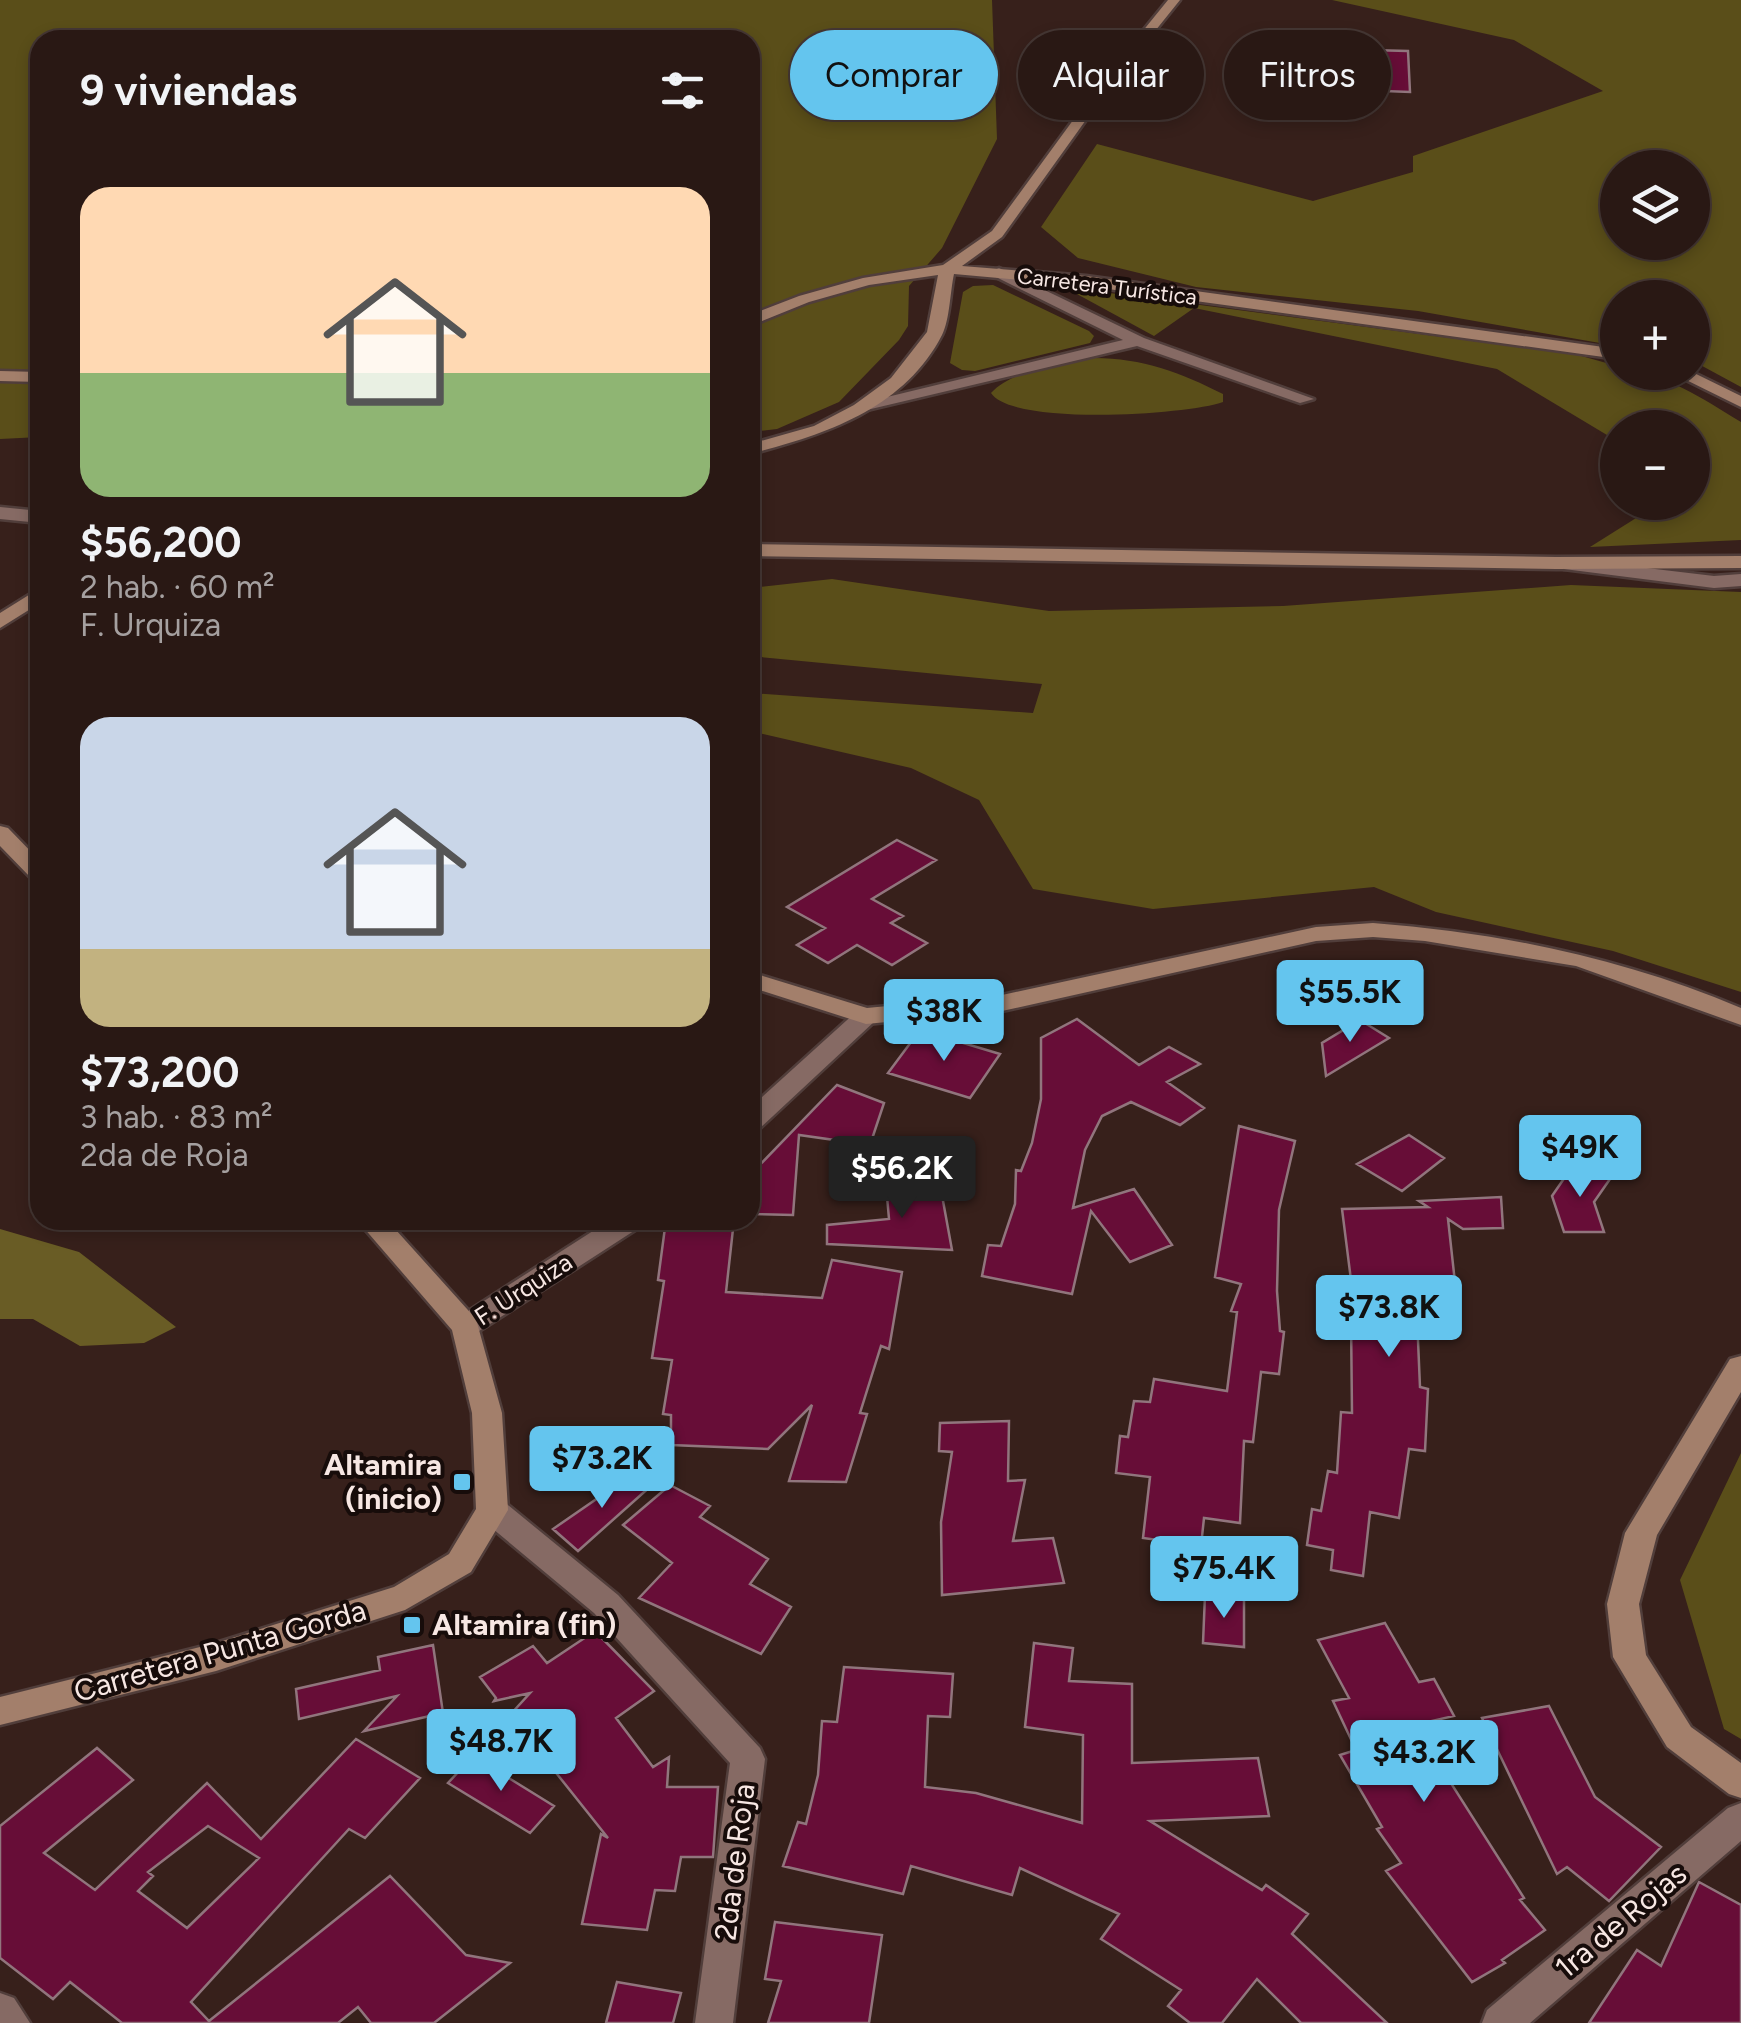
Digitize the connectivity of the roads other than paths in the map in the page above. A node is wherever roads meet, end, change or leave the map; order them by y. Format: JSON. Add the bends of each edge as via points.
{"nodes":[{"id":1,"x":1174,"y":0,"type":"edge"},
{"id":2,"x":1007,"y":247,"type":"junction"},
{"id":3,"x":947,"y":269,"type":"junction"},
{"id":4,"x":999,"y":274,"type":"junction"},
{"id":5,"x":1086,"y":281,"type":"junction"},
{"id":6,"x":760,"y":317,"type":"edge"},
{"id":7,"x":1138,"y":341,"type":"junction"},
{"id":8,"x":1600,"y":352,"type":"edge"},
{"id":9,"x":0,"y":376,"type":"edge"},
{"id":10,"x":30,"y":378,"type":"edge"},
{"id":11,"x":1710,"y":387,"type":"edge"},
{"id":12,"x":1306,"y":399,"type":"dead end"},
{"id":13,"x":1741,"y":402,"type":"edge"},
{"id":14,"x":860,"y":409,"type":"junction"},
{"id":15,"x":760,"y":446,"type":"edge"},
{"id":16,"x":0,"y":513,"type":"edge"},
{"id":17,"x":30,"y":516,"type":"edge"},
{"id":18,"x":760,"y":550,"type":"edge"},
{"id":19,"x":1741,"y":562,"type":"edge"},
{"id":20,"x":1556,"y":564,"type":"junction"},
{"id":21,"x":1741,"y":580,"type":"edge"},
{"id":22,"x":30,"y":601,"type":"edge"},
{"id":23,"x":0,"y":622,"type":"edge"},
{"id":24,"x":0,"y":833,"type":"edge"},
{"id":25,"x":30,"y":864,"type":"edge"},
{"id":26,"x":760,"y":982,"type":"edge"},
{"id":27,"x":866,"y":1016,"type":"junction"},
{"id":28,"x":1741,"y":1017,"type":"edge"},
{"id":29,"x":760,"y":1114,"type":"edge"},
{"id":30,"x":379,"y":1230,"type":"edge"},
{"id":31,"x":615,"y":1230,"type":"edge"},
{"id":32,"x":466,"y":1326,"type":"junction"},
{"id":33,"x":1741,"y":1367,"type":"edge"},
{"id":34,"x":492,"y":1510,"type":"junction"},
{"id":35,"x":0,"y":1711,"type":"edge"},
{"id":36,"x":1741,"y":1783,"type":"edge"},
{"id":37,"x":1741,"y":1819,"type":"edge"},
{"id":38,"x":0,"y":2011,"type":"edge"},
{"id":39,"x":11,"y":2023,"type":"edge"},
{"id":40,"x":714,"y":2023,"type":"edge"},
{"id":41,"x":1501,"y":2023,"type":"edge"}],
"edges":[{"from":1,"to":2,"type":"main road","name":"Carretera Turística","via":[[1102,90]]},
{"from":2,"to":3,"type":"main road","name":"Carretera Turística"},
{"from":2,"to":5,"type":"main road"},
{"from":3,"to":4,"type":"main road","name":"Carretera Turística"},
{"from":3,"to":6,"type":"main road","via":[[868,281]]},
{"from":3,"to":14,"type":"main road","via":[[935,333],[897,382]]},
{"from":4,"to":5,"type":"main road","name":"Carretera Turística"},
{"from":4,"to":7,"type":"street"},
{"from":5,"to":8,"type":"main road","name":"Carretera Turística"},
{"from":7,"to":12,"type":"street"},
{"from":7,"to":14,"type":"street"},
{"from":9,"to":10,"type":"main road"},
{"from":11,"to":13,"type":"main road"},
{"from":14,"to":15,"type":"main road","via":[[820,430]]},
{"from":16,"to":17,"type":"street"},
{"from":18,"to":20,"type":"main road"},
{"from":19,"to":20,"type":"main road"},
{"from":20,"to":21,"type":"street"},
{"from":22,"to":23,"type":"main road"},
{"from":24,"to":25,"type":"main road"},
{"from":26,"to":27,"type":"main road"},
{"from":27,"to":28,"type":"main road","via":[[1002,1003],[1316,934],[1373,930],[1580,959]]},
{"from":27,"to":29,"type":"street"},
{"from":30,"to":32,"type":"main road"},
{"from":31,"to":32,"type":"street","name":"F. Urquiza"},
{"from":32,"to":34,"type":"main road","via":[[488,1412]]},
{"from":33,"to":36,"type":"main road","via":[[1641,1533],[1623,1604],[1630,1658],[1678,1738]]},
{"from":34,"to":35,"type":"main road","name":"Carretera Punta Gorda","via":[[460,1563],[405,1597],[216,1658]]},
{"from":34,"to":40,"type":"street","name":"2da de Roja","via":[[606,1604],[748,1759]]},
{"from":37,"to":41,"type":"street","name":"1ra de Rojas"},
{"from":38,"to":39,"type":"street"}]}
